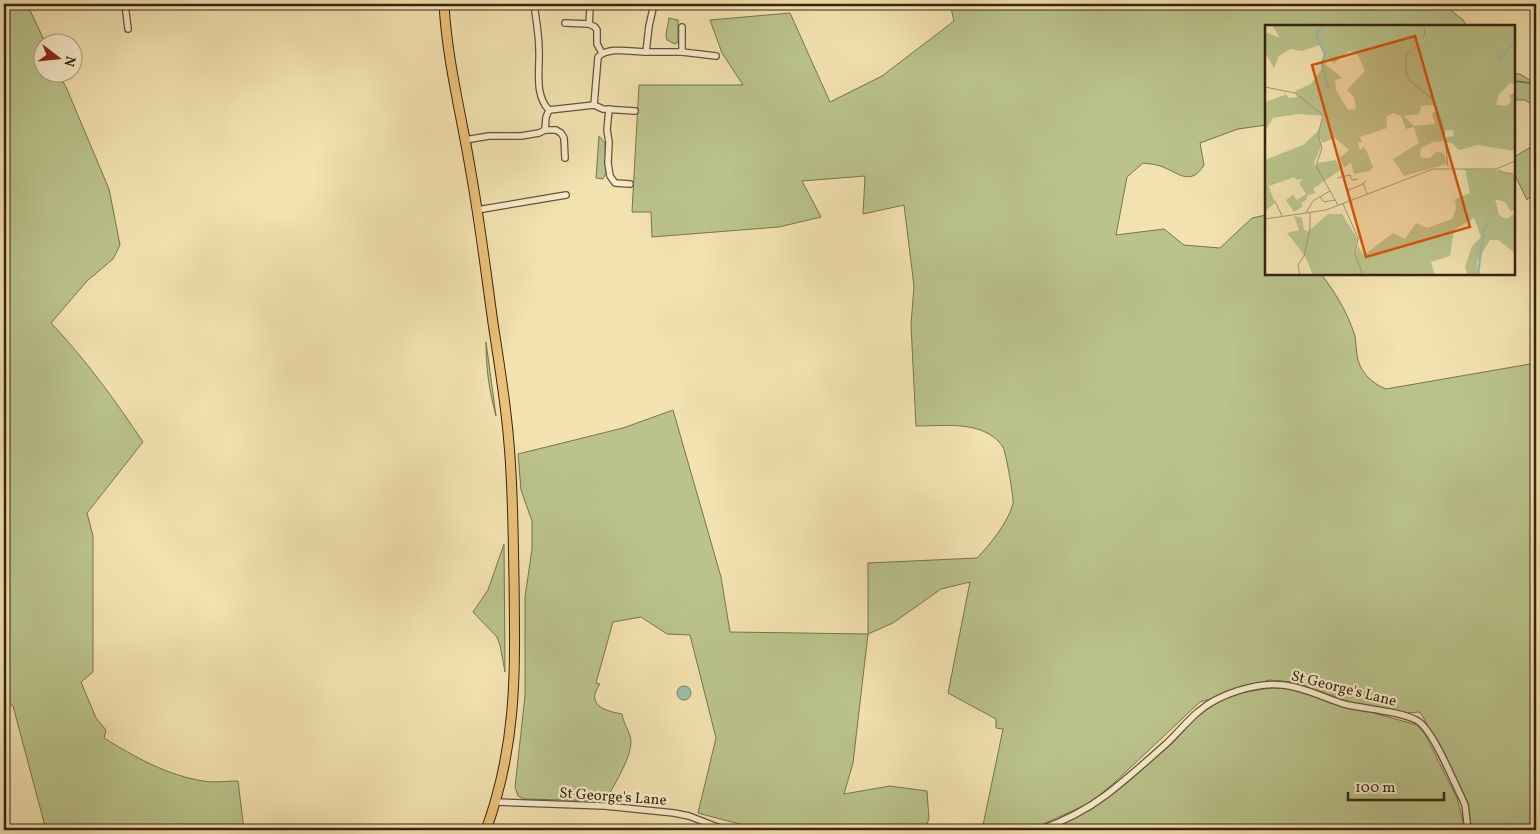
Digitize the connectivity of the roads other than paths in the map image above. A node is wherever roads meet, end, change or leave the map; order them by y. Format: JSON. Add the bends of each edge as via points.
{"nodes":[{"id":1,"x":125,"y":4,"type":"edge"},
{"id":2,"x":444,"y":4,"type":"edge"},
{"id":3,"x":534,"y":4,"type":"edge"},
{"id":4,"x":654,"y":4,"type":"edge"},
{"id":5,"x":590,"y":9,"type":"dead end"},
{"id":6,"x":565,"y":23,"type":"dead end"},
{"id":7,"x":589,"y":24,"type":"junction"},
{"id":8,"x":682,"y":27,"type":"dead end"},
{"id":9,"x":128,"y":29,"type":"dead end"},
{"id":10,"x":646,"y":52,"type":"junction"},
{"id":11,"x":682,"y":52,"type":"junction"},
{"id":12,"x":602,"y":53,"type":"junction"},
{"id":13,"x":716,"y":56,"type":"dead end"},
{"id":14,"x":594,"y":105,"type":"junction"},
{"id":15,"x":608,"y":109,"type":"junction"},
{"id":16,"x":549,"y":110,"type":"junction"},
{"id":17,"x":635,"y":111,"type":"dead end"},
{"id":18,"x":545,"y":130,"type":"junction"},
{"id":19,"x":465,"y":140,"type":"junction"},
{"id":20,"x":565,"y":158,"type":"dead end"},
{"id":21,"x":630,"y":184,"type":"dead end"},
{"id":22,"x":566,"y":195,"type":"dead end"},
{"id":23,"x":477,"y":210,"type":"junction"},
{"id":24,"x":496,"y":802,"type":"junction"},
{"id":25,"x":486,"y":830,"type":"edge"},
{"id":26,"x":725,"y":830,"type":"edge"},
{"id":27,"x":911,"y":830,"type":"edge"},
{"id":28,"x":926,"y":830,"type":"edge"},
{"id":29,"x":1039,"y":830,"type":"edge"},
{"id":30,"x":1468,"y":830,"type":"edge"}],
"edges":[{"from":1,"to":9,"type":"street"},
{"from":2,"to":19,"type":"main road","via":[[448,53]]},
{"from":3,"to":16,"type":"street","via":[[539,89],[543,104]]},
{"from":4,"to":10,"type":"street"},
{"from":5,"to":7,"type":"street"},
{"from":6,"to":7,"type":"street"},
{"from":7,"to":12,"type":"street","via":[[597,30],[597,42]]},
{"from":8,"to":11,"type":"street"},
{"from":10,"to":11,"type":"street"},
{"from":10,"to":12,"type":"street"},
{"from":11,"to":13,"type":"street"},
{"from":12,"to":14,"type":"street","via":[[597,61]]},
{"from":14,"to":15,"type":"street"},
{"from":14,"to":16,"type":"street"},
{"from":15,"to":17,"type":"street"},
{"from":15,"to":21,"type":"street","via":[[610,176],[615,182]]},
{"from":16,"to":18,"type":"street"},
{"from":18,"to":19,"type":"street","via":[[521,136]]},
{"from":18,"to":20,"type":"street","via":[[561,133]]},
{"from":19,"to":23,"type":"main road"},
{"from":22,"to":23,"type":"street"},
{"from":23,"to":24,"type":"main road","via":[[504,395],[512,485],[515,680],[508,751]]},
{"from":24,"to":25,"type":"main road"},
{"from":24,"to":26,"type":"street","name":"St George's Lane","via":[[605,806],[674,813]]},
{"from":27,"to":28,"type":"street"},
{"from":29,"to":30,"type":"street","name":"St George's Lane","via":[[1106,795],[1204,707],[1217,699],[1263,684],[1295,687],[1342,703],[1418,721],[1431,737],[1461,796]]}]}
